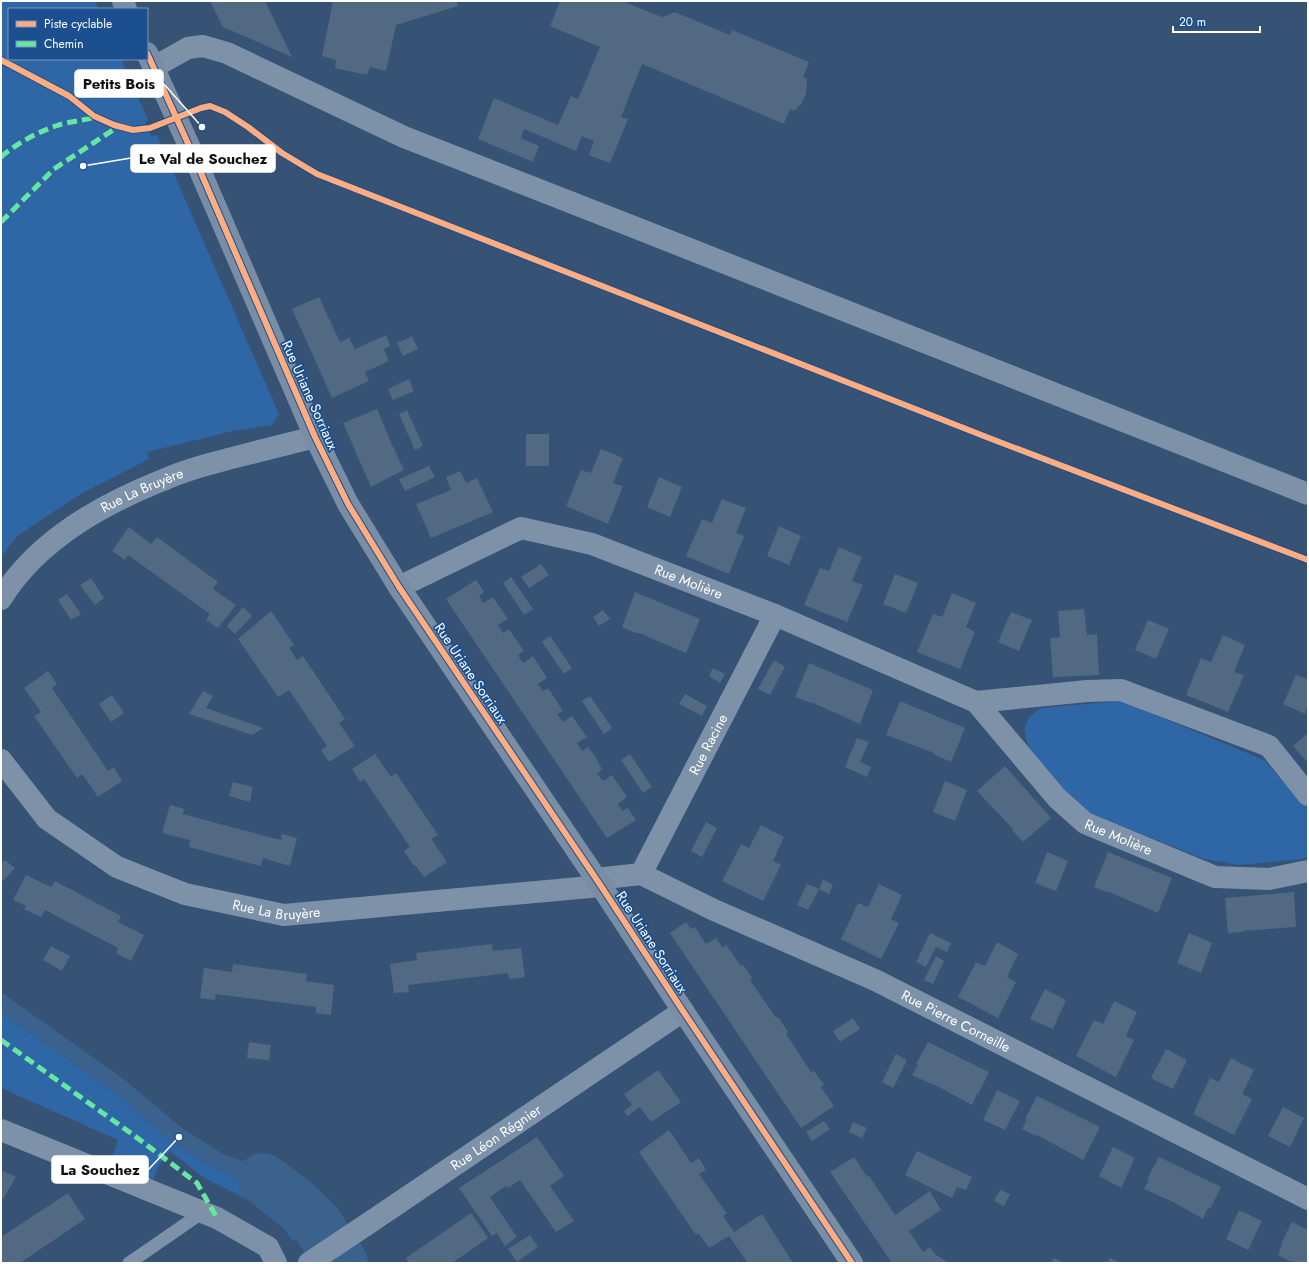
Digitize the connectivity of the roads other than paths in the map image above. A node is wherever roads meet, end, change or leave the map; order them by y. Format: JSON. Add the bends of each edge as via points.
{"nodes":[{"id":1,"x":150,"y":60,"type":"edge"},
{"id":2,"x":314,"y":437,"type":"junction"},
{"id":3,"x":1308,"y":494,"type":"edge"},
{"id":4,"x":399,"y":587,"type":"junction"},
{"id":5,"x":1,"y":600,"type":"edge"},
{"id":6,"x":775,"y":615,"type":"junction"},
{"id":7,"x":976,"y":702,"type":"junction"},
{"id":8,"x":1,"y":760,"type":"edge"},
{"id":9,"x":1308,"y":795,"type":"edge"},
{"id":10,"x":1308,"y":871,"type":"edge"},
{"id":11,"x":641,"y":874,"type":"junction"},
{"id":12,"x":598,"y":882,"type":"junction"},
{"id":13,"x":683,"y":1011,"type":"junction"},
{"id":14,"x":1,"y":1130,"type":"edge"},
{"id":15,"x":1308,"y":1199,"type":"edge"},
{"id":16,"x":203,"y":1212,"type":"junction"},
{"id":17,"x":129,"y":1263,"type":"edge"},
{"id":18,"x":276,"y":1263,"type":"edge"},
{"id":19,"x":309,"y":1263,"type":"edge"},
{"id":20,"x":852,"y":1263,"type":"edge"}],
"edges":[{"from":1,"to":2,"type":"street","name":"Rue Uriane Sorriaux"},
{"from":1,"to":3,"type":"street","via":[[203,46],[227,53],[404,137]]},
{"from":2,"to":4,"type":"street","name":"Rue Uriane Sorriaux","via":[[348,504]]},
{"from":2,"to":5,"type":"street","name":"Rue La Bruyère","via":[[198,467],[168,477],[117,500],[63,533],[31,561]]},
{"from":4,"to":6,"type":"street","name":"Rue Molière","via":[[521,528],[592,544]]},
{"from":4,"to":12,"type":"street","name":"Rue Uriane Sorriaux"},
{"from":6,"to":7,"type":"street","name":"Rue Molière"},
{"from":6,"to":11,"type":"street","name":"Rue Racine"},
{"from":7,"to":9,"type":"street","name":"Rue Molière","via":[[1121,690],[1269,746]]},
{"from":7,"to":10,"type":"street","name":"Rue Molière","via":[[1057,798],[1085,823],[1215,877],[1269,879]]},
{"from":8,"to":12,"type":"street","name":"Rue La Bruyère","via":[[47,819],[117,866],[185,894],[284,915]]},
{"from":11,"to":12,"type":"street"},
{"from":11,"to":15,"type":"street","name":"Rue Pierre Corneille","via":[[714,910],[875,980]]},
{"from":12,"to":13,"type":"street","name":"Rue Uriane Sorriaux"},
{"from":13,"to":19,"type":"street","name":"Rue Léon Régnier"},
{"from":13,"to":20,"type":"street","name":"Rue Uriane Sorriaux"},
{"from":14,"to":16,"type":"street"},
{"from":16,"to":17,"type":"lane"},
{"from":16,"to":18,"type":"street","via":[[268,1247]]}]}
